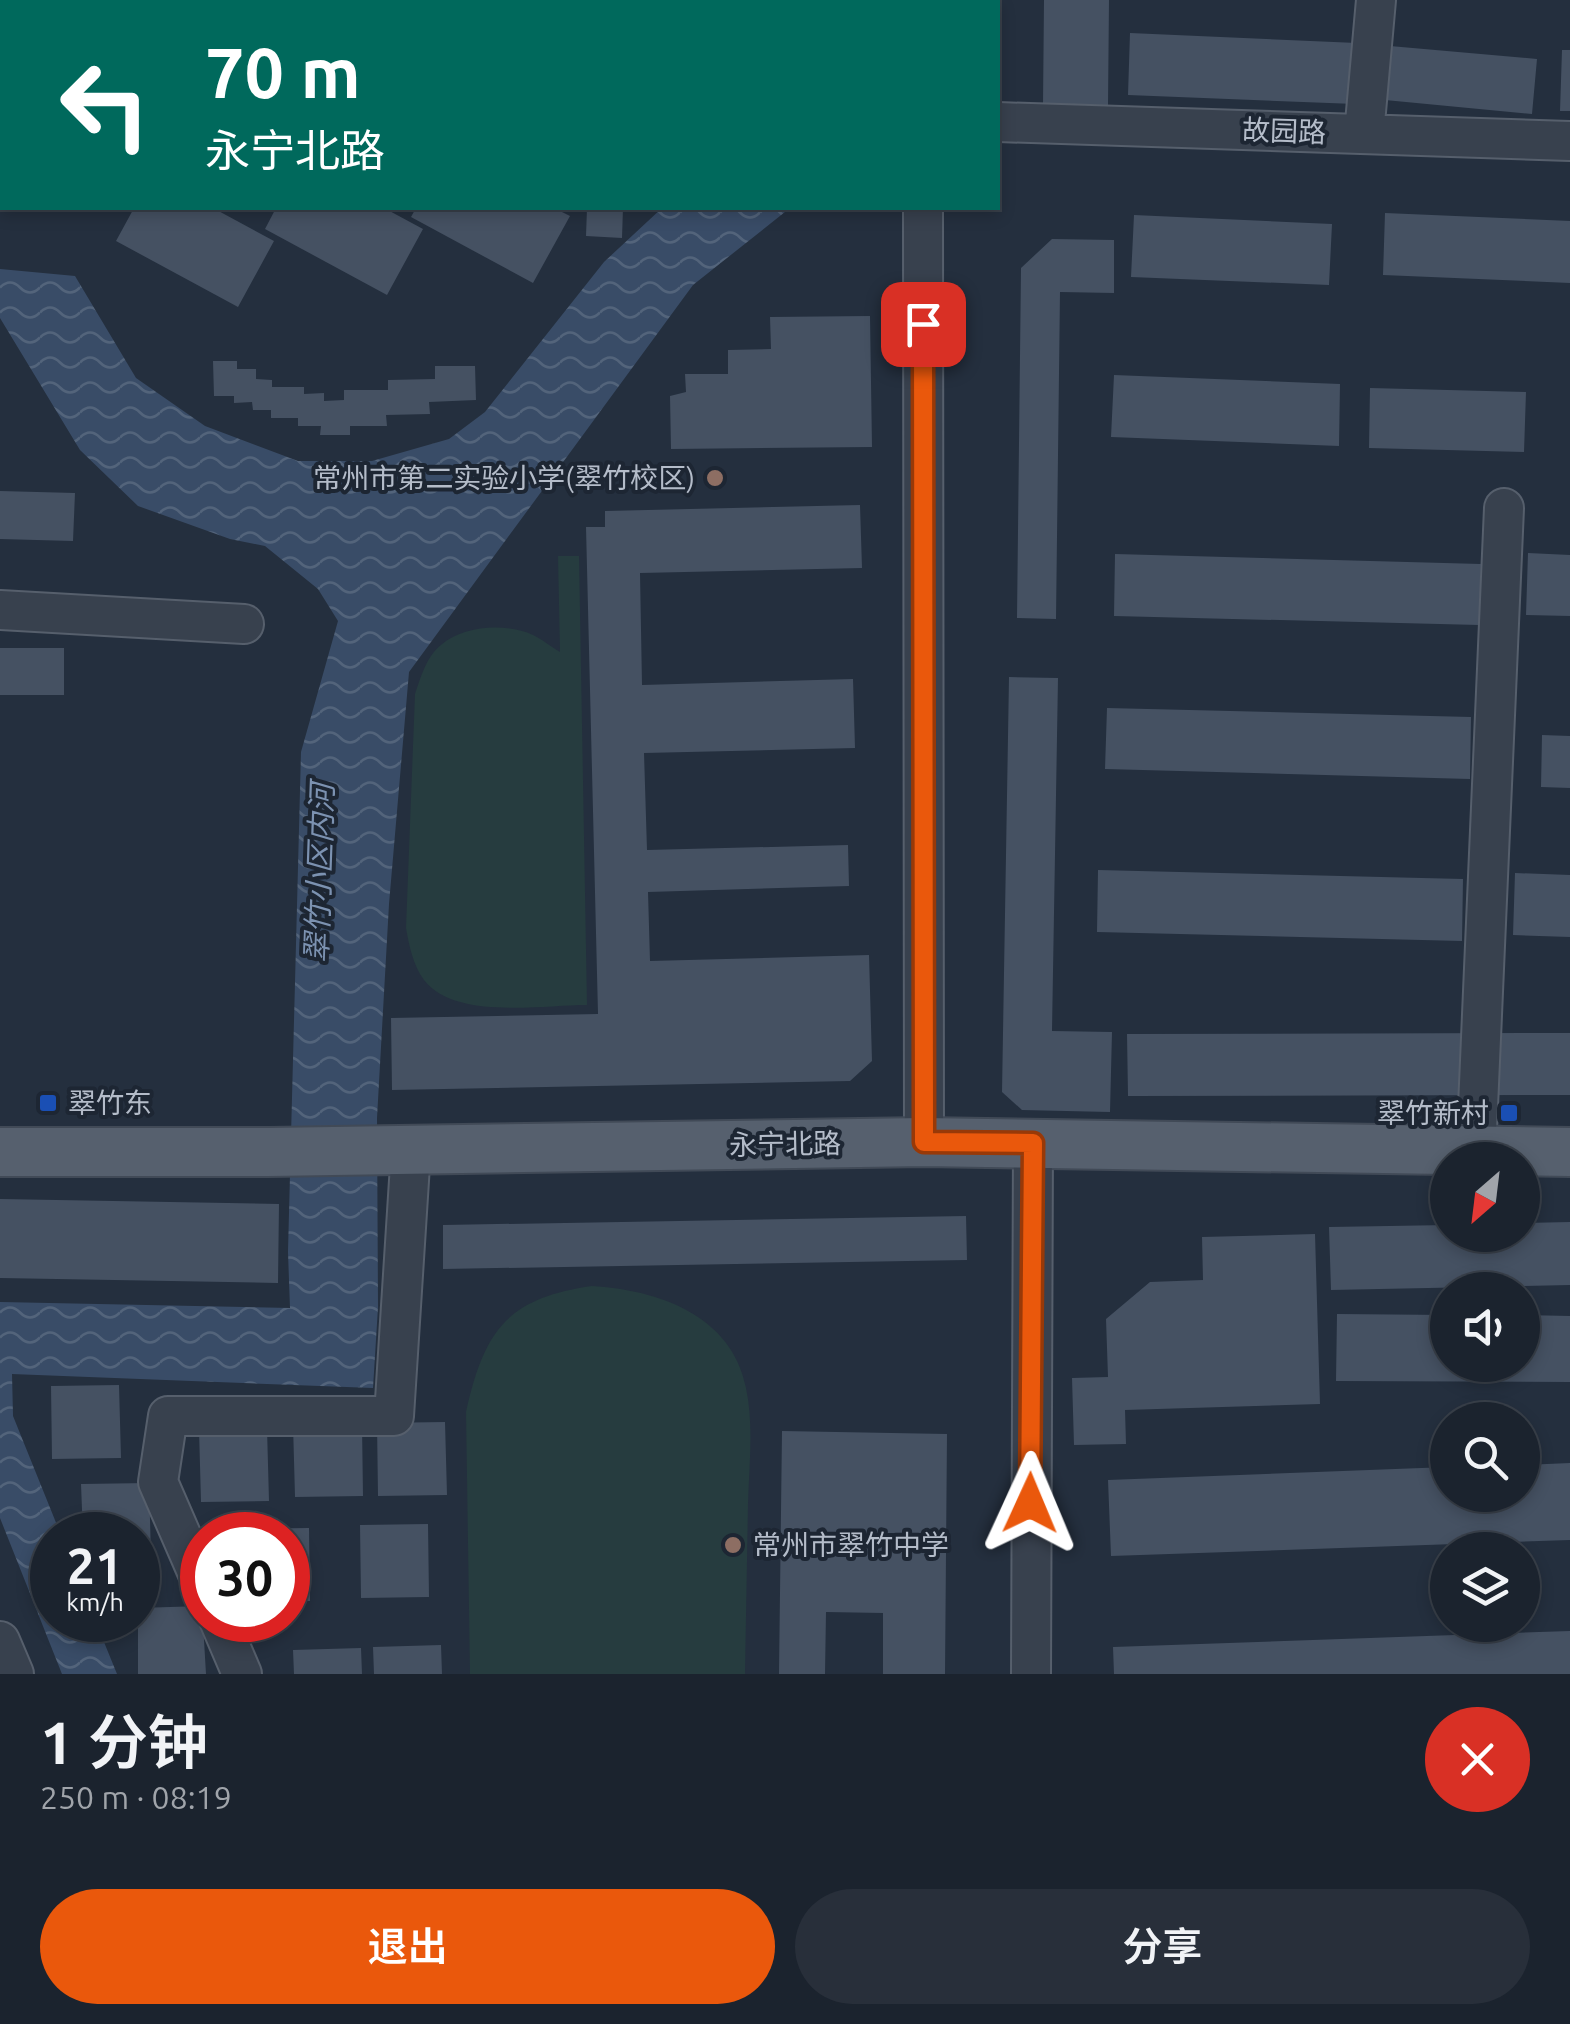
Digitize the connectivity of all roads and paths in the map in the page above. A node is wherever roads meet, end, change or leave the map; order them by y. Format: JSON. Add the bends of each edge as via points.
{"nodes":[{"id":1,"x":1376,"y":0,"type":"edge"},
{"id":2,"x":1000,"y":122,"type":"edge"},
{"id":3,"x":1364,"y":134,"type":"junction"},
{"id":4,"x":1570,"y":141,"type":"edge"},
{"id":5,"x":922,"y":210,"type":"edge"},
{"id":6,"x":1504,"y":508,"type":"dead end"},
{"id":7,"x":0,"y":610,"type":"edge"},
{"id":8,"x":244,"y":624,"type":"dead end"},
{"id":9,"x":924,"y":1142,"type":"junction"},
{"id":10,"x":1476,"y":1142,"type":"edge"},
{"id":11,"x":1033,"y":1143,"type":"junction"},
{"id":12,"x":404,"y":1149,"type":"junction"},
{"id":13,"x":0,"y":1152,"type":"edge"},
{"id":14,"x":1430,"y":1152,"type":"edge"},
{"id":15,"x":1540,"y":1152,"type":"edge"},
{"id":16,"x":1570,"y":1152,"type":"edge"},
{"id":17,"x":180,"y":1532,"type":"edge"},
{"id":18,"x":228,"y":1642,"type":"edge"},
{"id":19,"x":242,"y":1674,"type":"edge"},
{"id":20,"x":1030,"y":1674,"type":"edge"}],
"edges":[{"from":1,"to":3,"type":"street"},
{"from":2,"to":3,"type":"street","name":"故园路"},
{"from":3,"to":4,"type":"street","name":"故园路"},
{"from":5,"to":9,"type":"street"},
{"from":6,"to":10,"type":"street"},
{"from":7,"to":8,"type":"street"},
{"from":9,"to":11,"type":"main road","name":"永宁北路"},
{"from":9,"to":12,"type":"main road","name":"永宁北路"},
{"from":11,"to":14,"type":"main road","name":"永宁北路"},
{"from":11,"to":20,"type":"street"},
{"from":12,"to":13,"type":"main road","name":"永宁北路"},
{"from":12,"to":17,"type":"street","via":[[394,1416],[168,1416],[158,1482]]},
{"from":15,"to":16,"type":"main road","name":"永宁北路"},
{"from":18,"to":19,"type":"street"}]}
